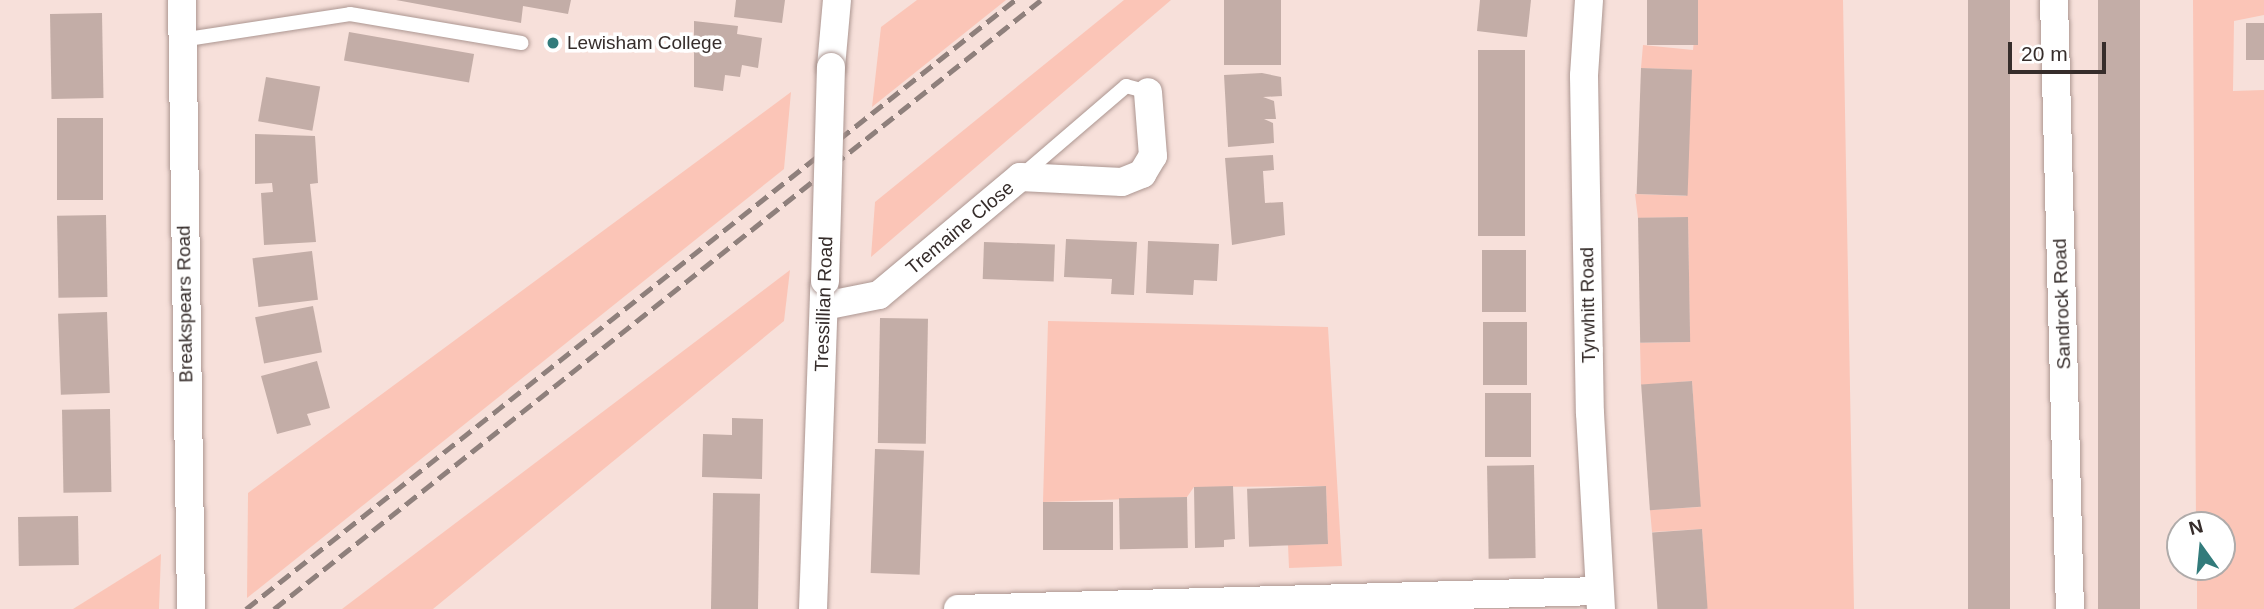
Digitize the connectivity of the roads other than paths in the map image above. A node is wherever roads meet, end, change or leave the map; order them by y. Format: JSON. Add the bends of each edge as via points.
{"nodes":[{"id":1,"x":182,"y":0,"type":"edge"},
{"id":2,"x":836,"y":0,"type":"edge"},
{"id":3,"x":1588,"y":0,"type":"edge"},
{"id":4,"x":2054,"y":0,"type":"edge"},
{"id":5,"x":179,"y":40,"type":"junction"},
{"id":6,"x":522,"y":43,"type":"dead end"},
{"id":7,"x":1148,"y":92,"type":"joint"},
{"id":8,"x":1020,"y":177,"type":"junction"},
{"id":9,"x":824,"y":294,"type":"junction"},
{"id":10,"x":1600,"y":600,"type":"edge"},
{"id":11,"x":191,"y":609,"type":"edge"},
{"id":12,"x":813,"y":609,"type":"edge"},
{"id":13,"x":958,"y":609,"type":"edge"},
{"id":14,"x":2070,"y":609,"type":"edge"}],
"edges":[{"from":1,"to":5,"type":"street","name":"Breakspears Road"},
{"from":2,"to":9,"type":"street","name":"Tressillian Road","bridge":true},
{"from":3,"to":10,"type":"street","name":"Tyrwhitt Road","via":[[1584,90]]},
{"from":4,"to":14,"type":"street","name":"Sandrock Road"},
{"from":5,"to":6,"type":"lane","via":[[350,14]]},
{"from":5,"to":11,"type":"street","name":"Breakspears Road"},
{"from":7,"to":8,"type":"lane","via":[[1126,86]]},
{"from":7,"to":8,"type":"street","name":"Tremaine Close","via":[[1153,156],[1142,174],[1122,182]]},
{"from":8,"to":9,"type":"street","name":"Tremaine Close","via":[[879,295]]},
{"from":9,"to":12,"type":"street","name":"Tressillian Road"},
{"from":10,"to":13,"type":"street"}]}
